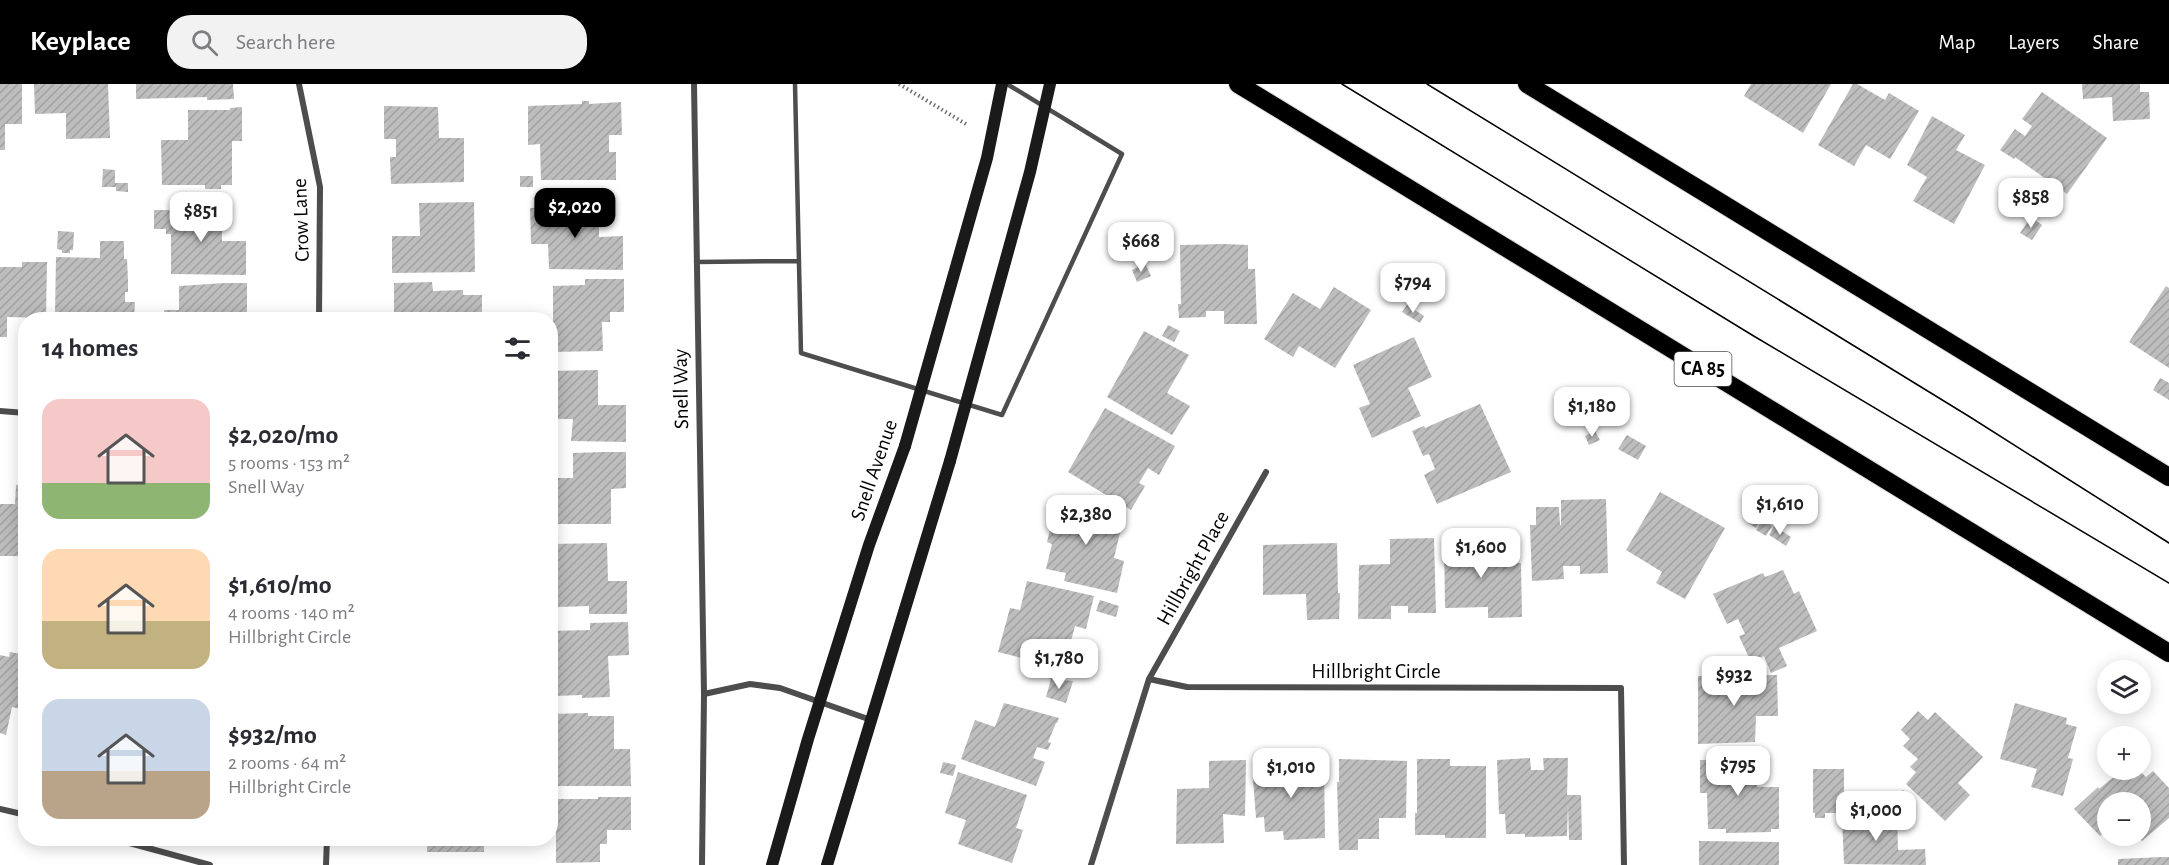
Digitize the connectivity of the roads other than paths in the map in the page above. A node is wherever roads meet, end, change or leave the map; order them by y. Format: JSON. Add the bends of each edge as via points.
{"nodes":[{"id":1,"x":299,"y":84,"type":"edge"},
{"id":2,"x":694,"y":84,"type":"edge"},
{"id":3,"x":795,"y":84,"type":"edge"},
{"id":4,"x":1002,"y":84,"type":"edge"},
{"id":5,"x":1007,"y":84,"type":"edge"},
{"id":6,"x":1050,"y":84,"type":"edge"},
{"id":7,"x":1238,"y":84,"type":"edge"},
{"id":8,"x":1527,"y":84,"type":"edge"},
{"id":9,"x":799,"y":261,"type":"junction"},
{"id":10,"x":696,"y":262,"type":"junction"},
{"id":11,"x":319,"y":312,"type":"edge"},
{"id":12,"x":0,"y":411,"type":"edge"},
{"id":13,"x":18,"y":412,"type":"edge"},
{"id":14,"x":1266,"y":472,"type":"dead end"},
{"id":15,"x":2169,"y":477,"type":"edge"},
{"id":16,"x":2169,"y":653,"type":"edge"},
{"id":17,"x":1149,"y":679,"type":"junction"},
{"id":18,"x":704,"y":694,"type":"junction"},
{"id":19,"x":821,"y":702,"type":"junction"},
{"id":20,"x":872,"y":720,"type":"junction"},
{"id":21,"x":0,"y":809,"type":"edge"},
{"id":22,"x":18,"y":814,"type":"edge"},
{"id":23,"x":140,"y":846,"type":"edge"},
{"id":24,"x":327,"y":846,"type":"edge"},
{"id":25,"x":210,"y":865,"type":"edge"},
{"id":26,"x":326,"y":865,"type":"edge"},
{"id":27,"x":702,"y":865,"type":"edge"},
{"id":28,"x":772,"y":865,"type":"edge"},
{"id":29,"x":827,"y":865,"type":"edge"},
{"id":30,"x":1091,"y":865,"type":"edge"},
{"id":31,"x":1624,"y":865,"type":"edge"}],
"edges":[{"from":1,"to":11,"type":"street","name":"Crow Lane","via":[[320,187]]},
{"from":2,"to":10,"type":"street","name":"Snell Way"},
{"from":3,"to":9,"type":"lane"},
{"from":4,"to":19,"type":"main road","name":"Snell Avenue","bridge":true,"via":[[987,158],[905,446],[868,545]]},
{"from":5,"to":9,"type":"lane","via":[[1122,154],[1002,415],[801,353]]},
{"from":6,"to":20,"type":"main road","bridge":true,"via":[[1030,172],[950,462]]},
{"from":7,"to":16,"type":"highway","number":"CA 85"},
{"from":8,"to":15,"type":"highway"},
{"from":9,"to":10,"type":"lane"},
{"from":10,"to":18,"type":"street","name":"Snell Way"},
{"from":12,"to":13,"type":"street"},
{"from":14,"to":17,"type":"street","name":"Hillbright Place"},
{"from":17,"to":30,"type":"street"},
{"from":17,"to":31,"type":"street","name":"Hillbright Circle","via":[[1187,687],[1621,688]]},
{"from":18,"to":19,"type":"street","via":[[750,684],[780,688]]},
{"from":18,"to":27,"type":"street","name":"Snell Way"},
{"from":19,"to":20,"type":"street"},
{"from":19,"to":28,"type":"main road","name":"Snell Avenue"},
{"from":20,"to":29,"type":"main road"},
{"from":21,"to":22,"type":"street"},
{"from":23,"to":25,"type":"street"},
{"from":24,"to":26,"type":"street"}]}
